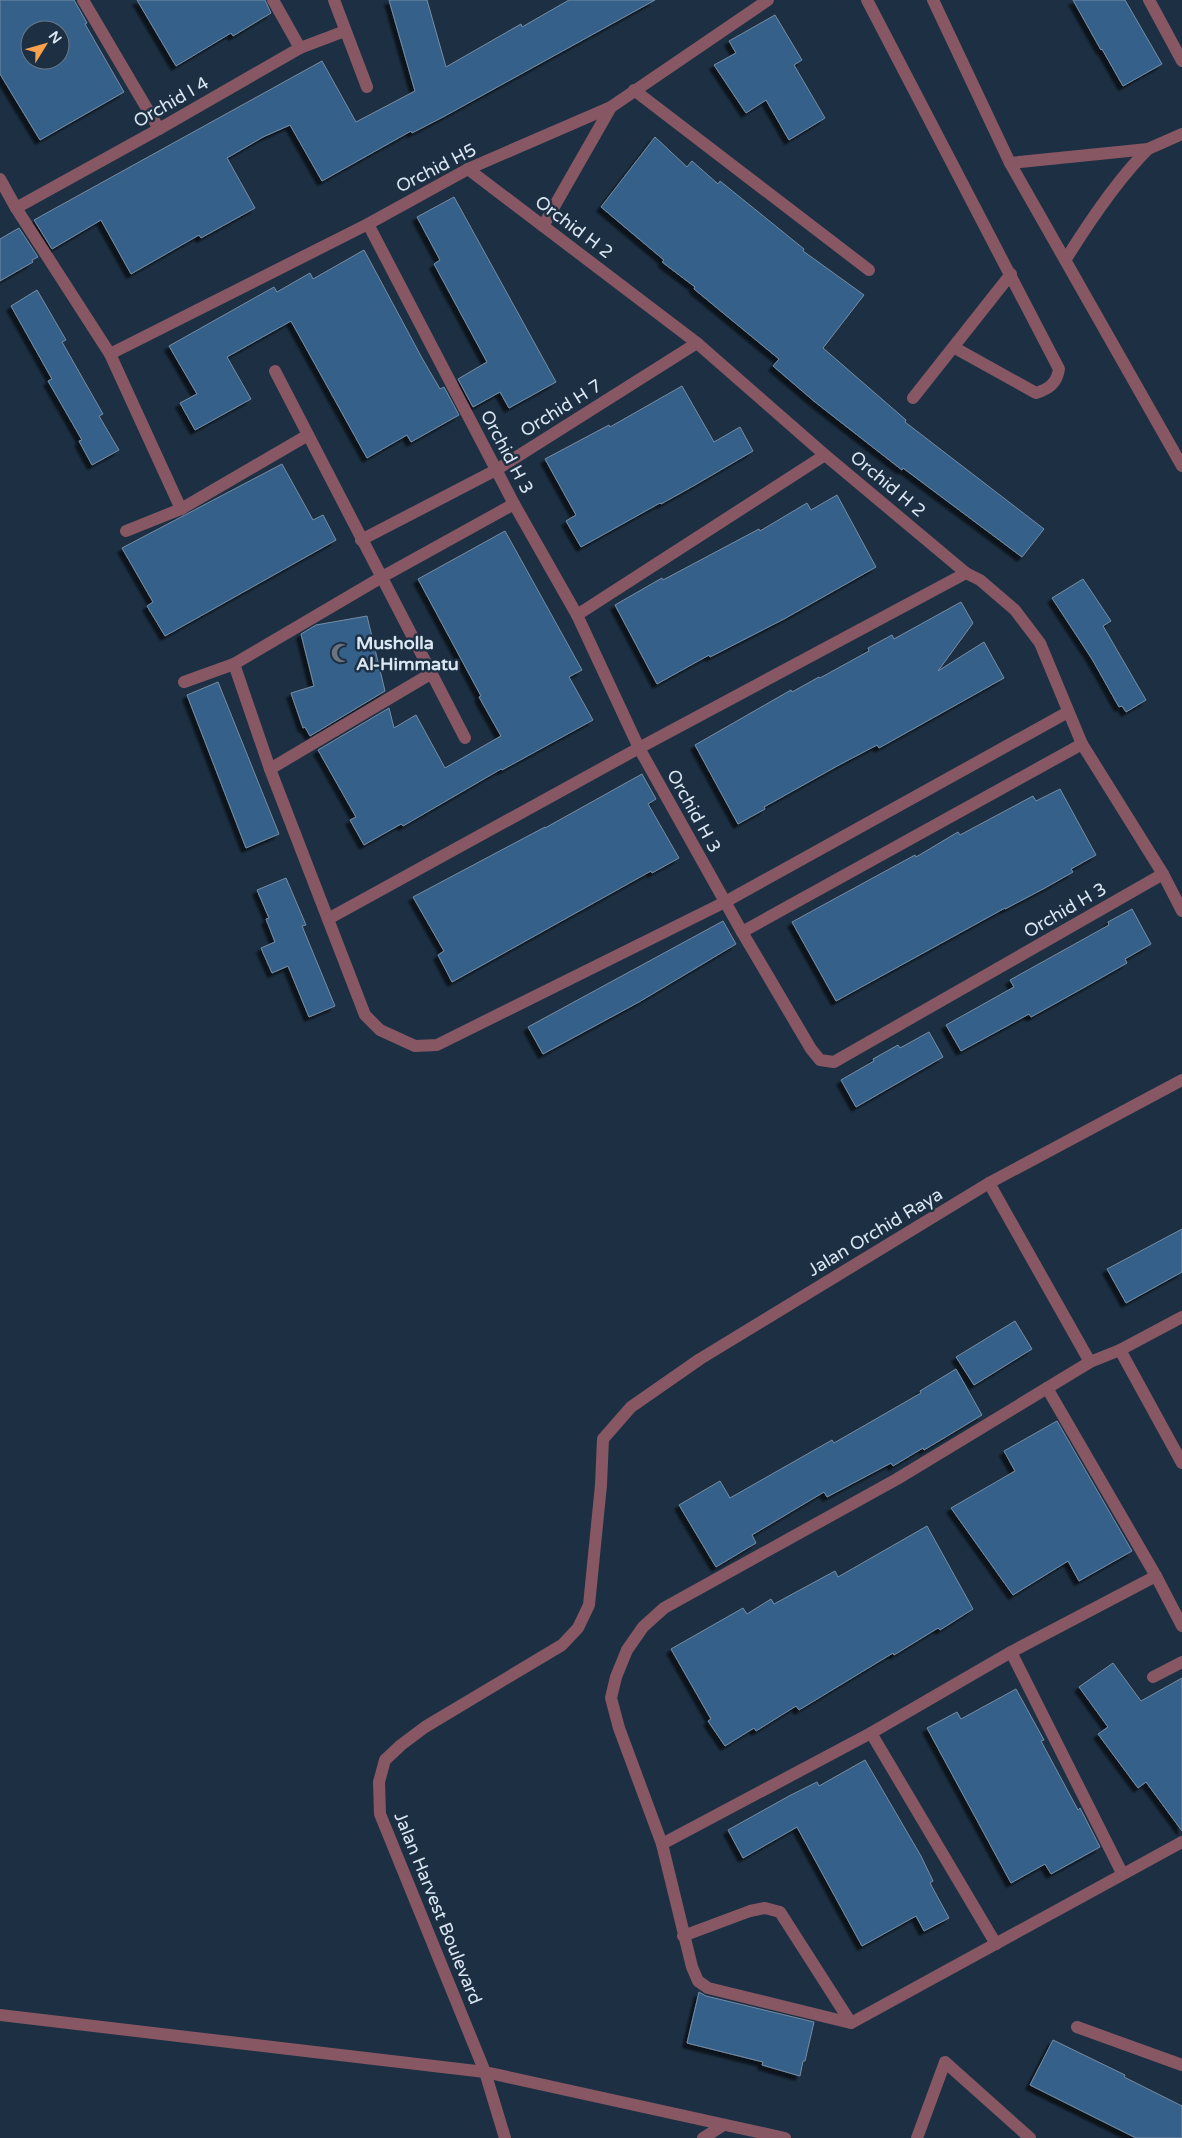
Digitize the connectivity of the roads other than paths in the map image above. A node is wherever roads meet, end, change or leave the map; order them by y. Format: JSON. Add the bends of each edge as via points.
{"nodes":[{"id":1,"x":83,"y":0,"type":"edge"},
{"id":2,"x":273,"y":0,"type":"edge"},
{"id":3,"x":334,"y":0,"type":"edge"},
{"id":4,"x":768,"y":0,"type":"edge"},
{"id":5,"x":867,"y":0,"type":"edge"},
{"id":6,"x":933,"y":0,"type":"edge"},
{"id":7,"x":1150,"y":0,"type":"edge"},
{"id":8,"x":345,"y":32,"type":"junction"},
{"id":9,"x":300,"y":48,"type":"junction"},
{"id":10,"x":1182,"y":61,"type":"edge"},
{"id":11,"x":366,"y":87,"type":"dead end"},
{"id":12,"x":634,"y":90,"type":"junction"},
{"id":13,"x":611,"y":107,"type":"junction"},
{"id":14,"x":159,"y":129,"type":"junction"},
{"id":15,"x":1182,"y":134,"type":"edge"},
{"id":16,"x":1132,"y":157,"type":"junction"},
{"id":17,"x":1010,"y":163,"type":"junction"},
{"id":18,"x":468,"y":169,"type":"junction"},
{"id":19,"x":0,"y":179,"type":"edge"},
{"id":20,"x":16,"y":208,"type":"junction"},
{"id":21,"x":368,"y":224,"type":"junction"},
{"id":22,"x":543,"y":226,"type":"junction"},
{"id":23,"x":1066,"y":259,"type":"junction"},
{"id":24,"x":869,"y":270,"type":"dead end"},
{"id":25,"x":1011,"y":274,"type":"junction"},
{"id":26,"x":697,"y":343,"type":"junction"},
{"id":27,"x":955,"y":348,"type":"junction"},
{"id":28,"x":110,"y":354,"type":"junction"},
{"id":29,"x":275,"y":371,"type":"dead end"},
{"id":30,"x":913,"y":398,"type":"dead end"},
{"id":31,"x":308,"y":435,"type":"junction"},
{"id":32,"x":825,"y":455,"type":"junction"},
{"id":33,"x":1182,"y":466,"type":"edge"},
{"id":34,"x":496,"y":470,"type":"junction"},
{"id":35,"x":514,"y":504,"type":"junction"},
{"id":36,"x":181,"y":509,"type":"junction"},
{"id":37,"x":126,"y":531,"type":"dead end"},
{"id":38,"x":361,"y":540,"type":"junction"},
{"id":39,"x":966,"y":573,"type":"junction"},
{"id":40,"x":382,"y":577,"type":"junction"},
{"id":41,"x":577,"y":615,"type":"junction"},
{"id":42,"x":234,"y":664,"type":"junction"},
{"id":43,"x":432,"y":673,"type":"junction"},
{"id":44,"x":184,"y":682,"type":"dead end"},
{"id":45,"x":1068,"y":712,"type":"junction"},
{"id":46,"x":465,"y":738,"type":"dead end"},
{"id":47,"x":1082,"y":744,"type":"junction"},
{"id":48,"x":639,"y":748,"type":"junction"},
{"id":49,"x":270,"y":769,"type":"junction"},
{"id":50,"x":1163,"y":874,"type":"junction"},
{"id":51,"x":725,"y":902,"type":"junction"},
{"id":52,"x":1182,"y":912,"type":"edge"},
{"id":53,"x":328,"y":919,"type":"junction"},
{"id":54,"x":742,"y":932,"type":"junction"},
{"id":55,"x":1182,"y":1080,"type":"edge"},
{"id":56,"x":989,"y":1183,"type":"junction"},
{"id":57,"x":1182,"y":1317,"type":"edge"},
{"id":58,"x":1120,"y":1350,"type":"junction"},
{"id":59,"x":1090,"y":1362,"type":"junction"},
{"id":60,"x":1047,"y":1388,"type":"junction"},
{"id":61,"x":604,"y":1439,"type":"joint"},
{"id":62,"x":1182,"y":1464,"type":"edge"},
{"id":63,"x":1156,"y":1576,"type":"junction"},
{"id":64,"x":1182,"y":1626,"type":"edge"},
{"id":65,"x":1011,"y":1652,"type":"junction"},
{"id":66,"x":1182,"y":1662,"type":"edge"},
{"id":67,"x":1154,"y":1677,"type":"dead end"},
{"id":68,"x":871,"y":1733,"type":"junction"},
{"id":69,"x":1182,"y":1842,"type":"edge"},
{"id":70,"x":662,"y":1844,"type":"junction"},
{"id":71,"x":1122,"y":1873,"type":"junction"},
{"id":72,"x":683,"y":1936,"type":"junction"},
{"id":73,"x":996,"y":1944,"type":"junction"},
{"id":74,"x":0,"y":2015,"type":"edge"},
{"id":75,"x":851,"y":2023,"type":"junction"},
{"id":76,"x":1077,"y":2026,"type":"dead end"},
{"id":77,"x":1182,"y":2065,"type":"edge"},
{"id":78,"x":485,"y":2072,"type":"junction"},
{"id":79,"x":722,"y":2126,"type":"junction"},
{"id":80,"x":506,"y":2138,"type":"edge"},
{"id":81,"x":703,"y":2138,"type":"edge"},
{"id":82,"x":785,"y":2138,"type":"edge"},
{"id":83,"x":917,"y":2138,"type":"edge"},
{"id":84,"x":1030,"y":2138,"type":"edge"}],
"edges":[{"from":1,"to":14,"type":"street"},
{"from":2,"to":9,"type":"street"},
{"from":3,"to":8,"type":"street"},
{"from":4,"to":12,"type":"street","name":"Orchid H5"},
{"from":5,"to":25,"type":"street"},
{"from":6,"to":17,"type":"street"},
{"from":7,"to":10,"type":"street"},
{"from":8,"to":9,"type":"street","name":"Orchid I 4"},
{"from":8,"to":11,"type":"street"},
{"from":9,"to":14,"type":"street","name":"Orchid I 4"},
{"from":12,"to":13,"type":"street","name":"Orchid H5"},
{"from":12,"to":24,"type":"street"},
{"from":13,"to":18,"type":"street","name":"Orchid H5"},
{"from":13,"to":22,"type":"street"},
{"from":14,"to":20,"type":"street","name":"Orchid I 4"},
{"from":15,"to":16,"type":"street"},
{"from":16,"to":17,"type":"street"},
{"from":16,"to":23,"type":"street"},
{"from":17,"to":23,"type":"street"},
{"from":18,"to":21,"type":"street","name":"Orchid H5"},
{"from":18,"to":22,"type":"street","name":"Orchid H 2"},
{"from":19,"to":20,"type":"street"},
{"from":20,"to":28,"type":"street"},
{"from":21,"to":28,"type":"street","name":"Orchid H5"},
{"from":21,"to":34,"type":"street","name":"Orchid H 3"},
{"from":22,"to":26,"type":"street","name":"Orchid H 2"},
{"from":23,"to":33,"type":"street"},
{"from":25,"to":27,"type":"street"},
{"from":25,"to":27,"type":"street","via":[[1059,369],[1054,383],[1036,394]]},
{"from":26,"to":32,"type":"street","name":"Orchid H 2"},
{"from":26,"to":34,"type":"street","name":"Orchid H 7"},
{"from":27,"to":30,"type":"street"},
{"from":28,"to":36,"type":"street"},
{"from":29,"to":31,"type":"street"},
{"from":31,"to":36,"type":"street"},
{"from":31,"to":38,"type":"street"},
{"from":32,"to":39,"type":"street","name":"Orchid H 2"},
{"from":32,"to":41,"type":"street"},
{"from":34,"to":35,"type":"street","name":"Orchid H 3"},
{"from":34,"to":38,"type":"street","name":"Orchid H 7"},
{"from":35,"to":40,"type":"street"},
{"from":35,"to":41,"type":"street","name":"Orchid H 3"},
{"from":36,"to":37,"type":"street"},
{"from":38,"to":40,"type":"street"},
{"from":39,"to":45,"type":"street","name":"Orchid H 2","via":[[980,580],[1014,610],[1040,643]]},
{"from":39,"to":48,"type":"street"},
{"from":40,"to":42,"type":"street"},
{"from":40,"to":43,"type":"street"},
{"from":41,"to":48,"type":"street","name":"Orchid H 3"},
{"from":42,"to":44,"type":"street"},
{"from":42,"to":49,"type":"street"},
{"from":43,"to":46,"type":"street"},
{"from":43,"to":49,"type":"street"},
{"from":45,"to":47,"type":"street","name":"Orchid H 2"},
{"from":45,"to":51,"type":"street"},
{"from":47,"to":50,"type":"street","name":"Orchid H 2"},
{"from":47,"to":54,"type":"street"},
{"from":48,"to":51,"type":"street","name":"Orchid H 3"},
{"from":48,"to":53,"type":"street"},
{"from":49,"to":53,"type":"street"},
{"from":50,"to":52,"type":"street","name":"Orchid H 2"},
{"from":50,"to":54,"type":"street","name":"Orchid H 3","via":[[834,1062],[820,1060],[811,1048]]},
{"from":51,"to":53,"type":"street","via":[[437,1045],[415,1046],[380,1030],[365,1015]]},
{"from":51,"to":54,"type":"street","name":"Orchid H 3"},
{"from":55,"to":56,"type":"street","name":"Jalan Orchid Raya"},
{"from":56,"to":59,"type":"street"},
{"from":56,"to":61,"type":"street","name":"Jalan Orchid Raya","via":[[700,1359],[631,1407]]},
{"from":57,"to":58,"type":"street"},
{"from":58,"to":59,"type":"street"},
{"from":58,"to":62,"type":"street"},
{"from":59,"to":60,"type":"street"},
{"from":60,"to":63,"type":"street"},
{"from":60,"to":70,"type":"street","via":[[897,1479],[664,1608],[643,1627],[627,1650],[612,1698],[619,1728]]},
{"from":61,"to":78,"type":"street","name":"Jalan Harvest Boulevard","via":[[589,1605],[578,1628],[562,1645],[417,1733],[385,1760],[379,1782],[380,1814]]},
{"from":63,"to":64,"type":"street"},
{"from":63,"to":65,"type":"street"},
{"from":65,"to":68,"type":"street"},
{"from":65,"to":71,"type":"street"},
{"from":66,"to":67,"type":"street"},
{"from":68,"to":70,"type":"street"},
{"from":68,"to":73,"type":"street"},
{"from":69,"to":71,"type":"street"},
{"from":70,"to":72,"type":"street"},
{"from":71,"to":73,"type":"street"},
{"from":72,"to":75,"type":"street","via":[[698,1981],[708,1988]]},
{"from":72,"to":75,"type":"street","via":[[750,1911],[765,1908],[780,1912]]},
{"from":73,"to":75,"type":"street"},
{"from":74,"to":78,"type":"street"},
{"from":76,"to":77,"type":"street"},
{"from":78,"to":79,"type":"street"},
{"from":78,"to":80,"type":"street","name":"Jalan Harvest Boulevard"},
{"from":79,"to":81,"type":"street"},
{"from":79,"to":82,"type":"street"},
{"from":83,"to":84,"type":"street","via":[[944,2062]]}]}
